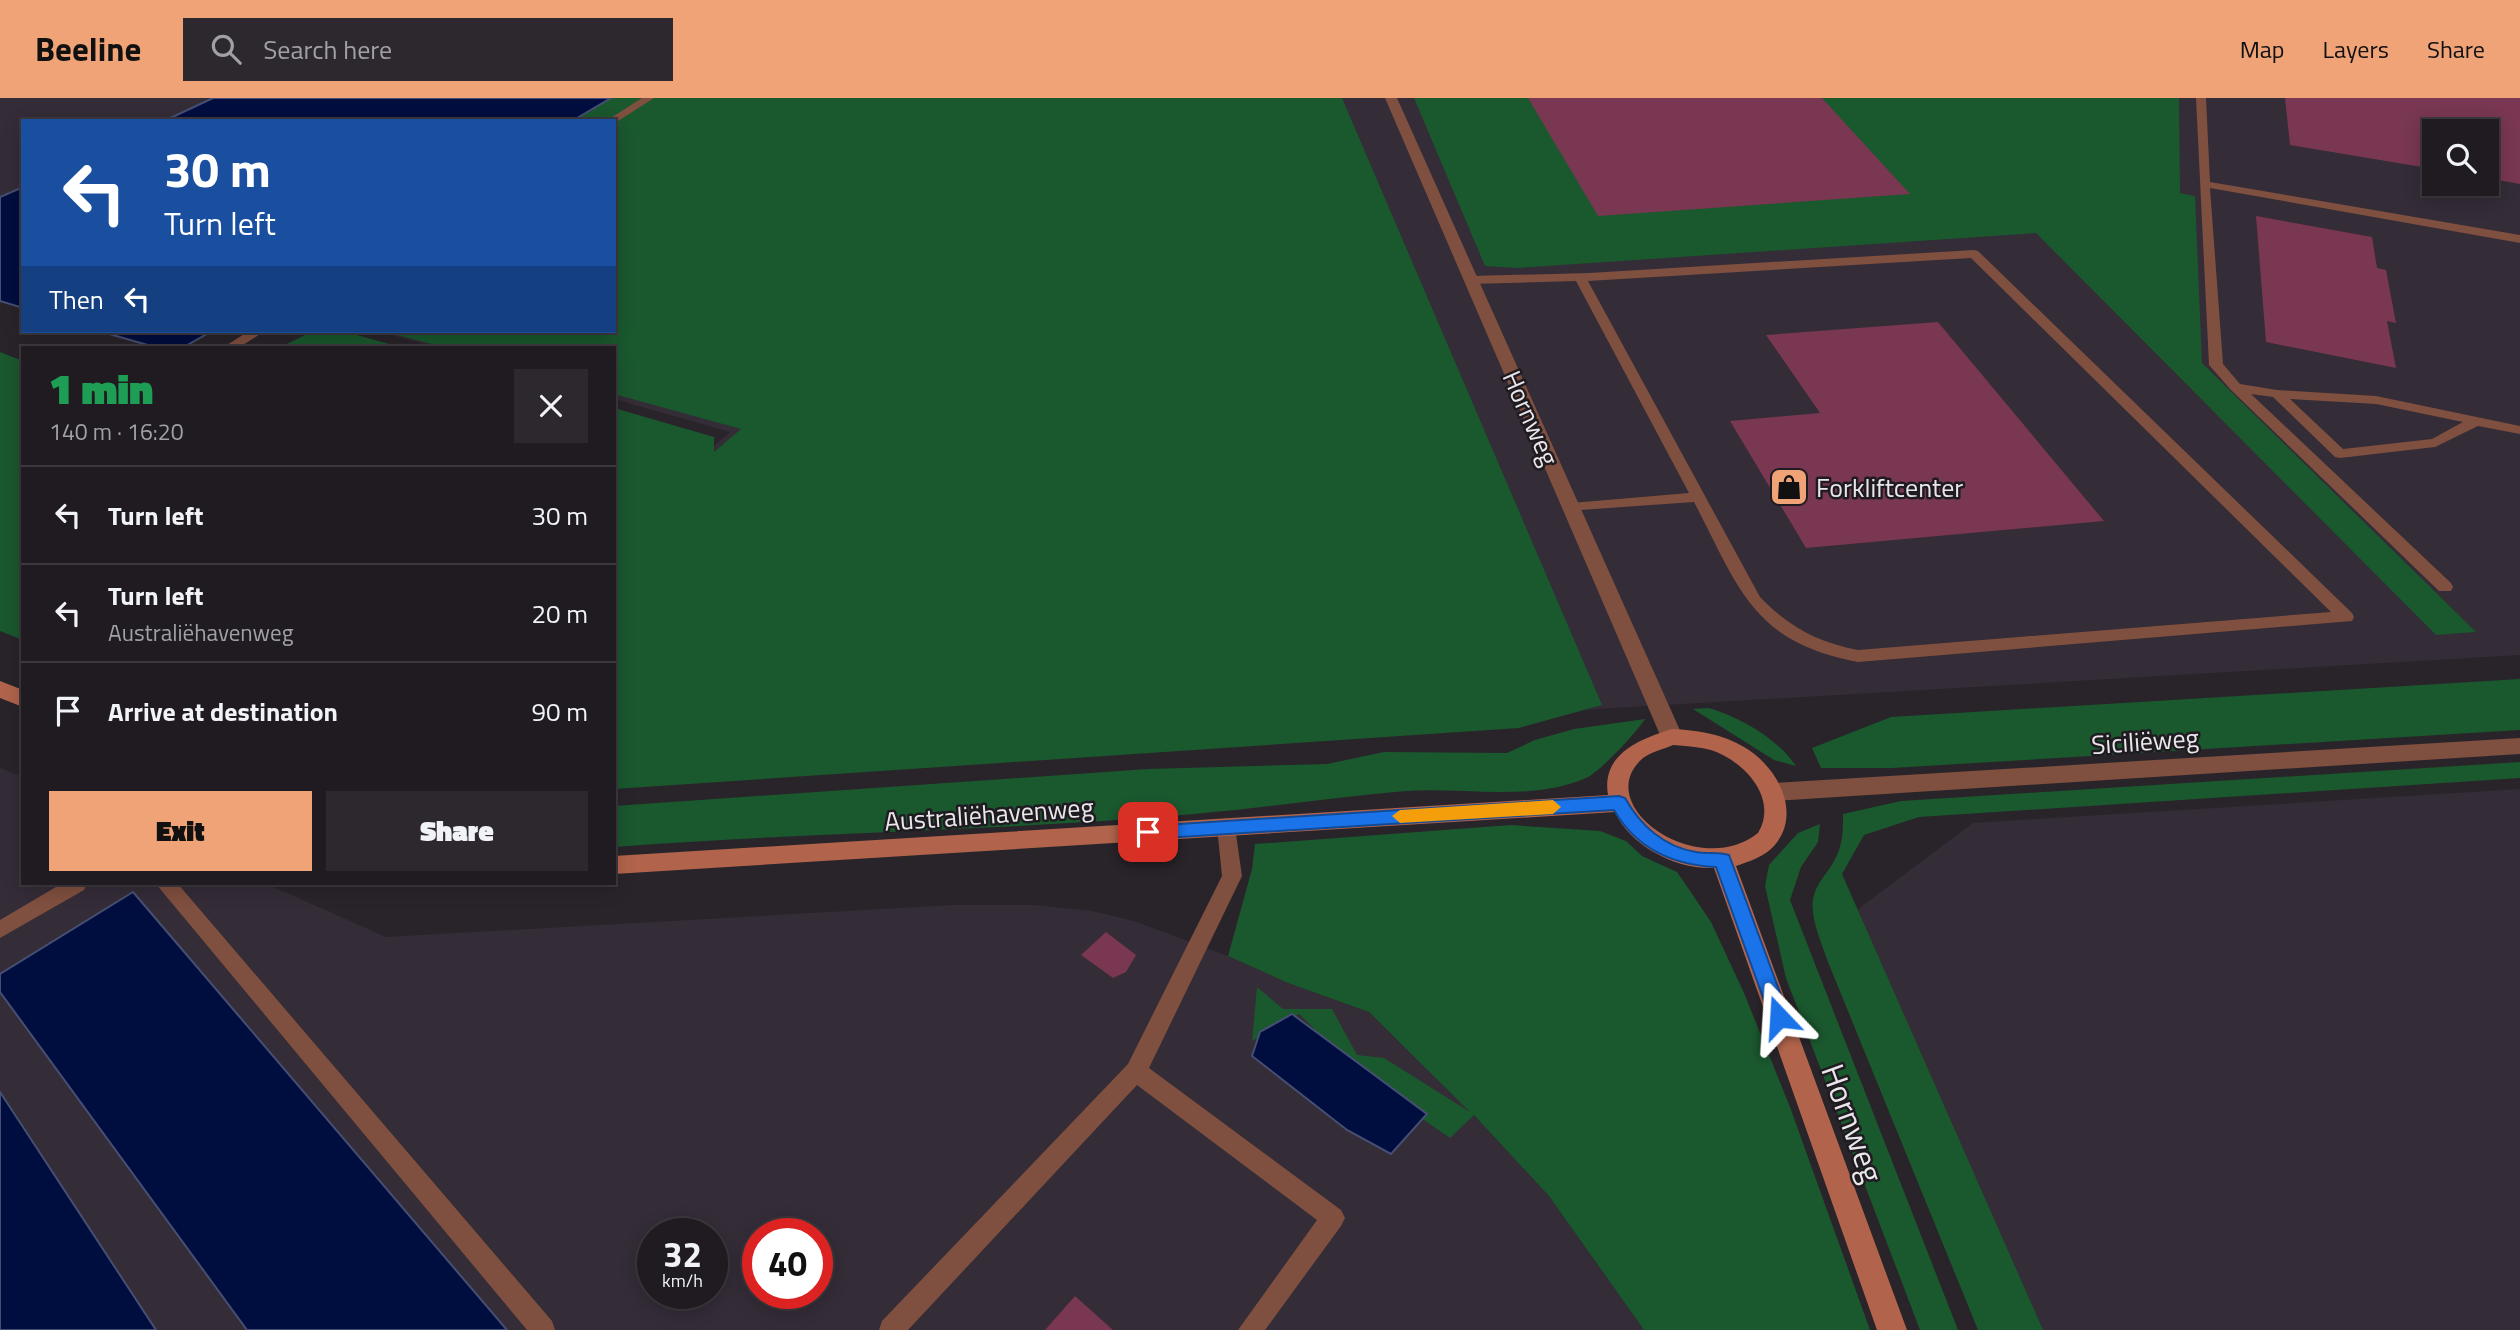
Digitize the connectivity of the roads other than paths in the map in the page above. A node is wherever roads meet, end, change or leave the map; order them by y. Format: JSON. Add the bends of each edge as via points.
{"nodes":[{"id":1,"x":649,"y":98,"type":"edge"},
{"id":2,"x":1391,"y":98,"type":"edge"},
{"id":3,"x":2201,"y":98,"type":"edge"},
{"id":4,"x":614,"y":119,"type":"edge"},
{"id":5,"x":2204,"y":184,"type":"junction"},
{"id":6,"x":2520,"y":239,"type":"edge"},
{"id":7,"x":1580,"y":277,"type":"junction"},
{"id":8,"x":1471,"y":280,"type":"junction"},
{"id":9,"x":255,"y":333,"type":"edge"},
{"id":10,"x":232,"y":346,"type":"edge"},
{"id":11,"x":2236,"y":387,"type":"junction"},
{"id":12,"x":2277,"y":394,"type":"junction"},
{"id":13,"x":2476,"y":421,"type":"junction"},
{"id":14,"x":2520,"y":430,"type":"edge"},
{"id":15,"x":1698,"y":497,"type":"junction"},
{"id":16,"x":1571,"y":508,"type":"junction"},
{"id":17,"x":2445,"y":587,"type":"dead end"},
{"id":18,"x":0,"y":689,"type":"edge"},
{"id":19,"x":21,"y":698,"type":"edge"},
{"id":20,"x":1672,"y":737,"type":"junction"},
{"id":21,"x":2520,"y":746,"type":"edge"},
{"id":22,"x":1773,"y":792,"type":"junction"},
{"id":23,"x":1619,"y":803,"type":"junction"},
{"id":24,"x":1226,"y":827,"type":"junction"},
{"id":25,"x":1723,"y":860,"type":"junction"},
{"id":26,"x":616,"y":865,"type":"edge"},
{"id":27,"x":75,"y":885,"type":"edge"},
{"id":28,"x":167,"y":885,"type":"edge"},
{"id":29,"x":0,"y":930,"type":"edge"},
{"id":30,"x":1136,"y":1071,"type":"junction"},
{"id":31,"x":543,"y":1330,"type":"edge"},
{"id":32,"x":891,"y":1330,"type":"edge"},
{"id":33,"x":1250,"y":1330,"type":"edge"},
{"id":34,"x":1892,"y":1330,"type":"edge"}],
"edges":[{"from":1,"to":4,"type":"lane"},
{"from":2,"to":8,"type":"street","name":"Hornweg"},
{"from":3,"to":5,"type":"lane"},
{"from":5,"to":6,"type":"lane"},
{"from":5,"to":11,"type":"lane","via":[[2216,365]]},
{"from":7,"to":8,"type":"lane"},
{"from":7,"to":15,"type":"lane"},
{"from":7,"to":15,"type":"lane","via":[[1974,254],[2346,617],[1858,656],[1839,653],[1804,643],[1779,627],[1754,600]]},
{"from":8,"to":16,"type":"street","name":"Hornweg"},
{"from":9,"to":10,"type":"lane"},
{"from":11,"to":12,"type":"lane"},
{"from":11,"to":17,"type":"lane"},
{"from":12,"to":13,"type":"lane","via":[[2376,400]]},
{"from":12,"to":13,"type":"lane","via":[[2340,454],[2435,443]]},
{"from":13,"to":14,"type":"lane"},
{"from":15,"to":16,"type":"lane"},
{"from":16,"to":20,"type":"street","name":"Hornweg"},
{"from":18,"to":19,"type":"street"},
{"from":20,"to":22,"type":"street","via":[[1721,745],[1761,773]]},
{"from":20,"to":23,"type":"street","via":[[1642,747],[1621,766],[1616,784]]},
{"from":21,"to":22,"type":"street","name":"Siciliëweg"},
{"from":22,"to":25,"type":"street","via":[[1777,811],[1763,844],[1745,855]]},
{"from":23,"to":24,"type":"street","name":"Australiëhavenweg"},
{"from":23,"to":25,"type":"street","via":[[1630,822],[1670,852]]},
{"from":24,"to":26,"type":"street","name":"Australiëhavenweg"},
{"from":24,"to":30,"type":"lane","via":[[1232,876]]},
{"from":25,"to":34,"type":"street","name":"Hornweg"},
{"from":27,"to":29,"type":"lane"},
{"from":28,"to":31,"type":"lane"},
{"from":30,"to":32,"type":"lane"},
{"from":30,"to":33,"type":"lane","via":[[1333,1218]]}]}
